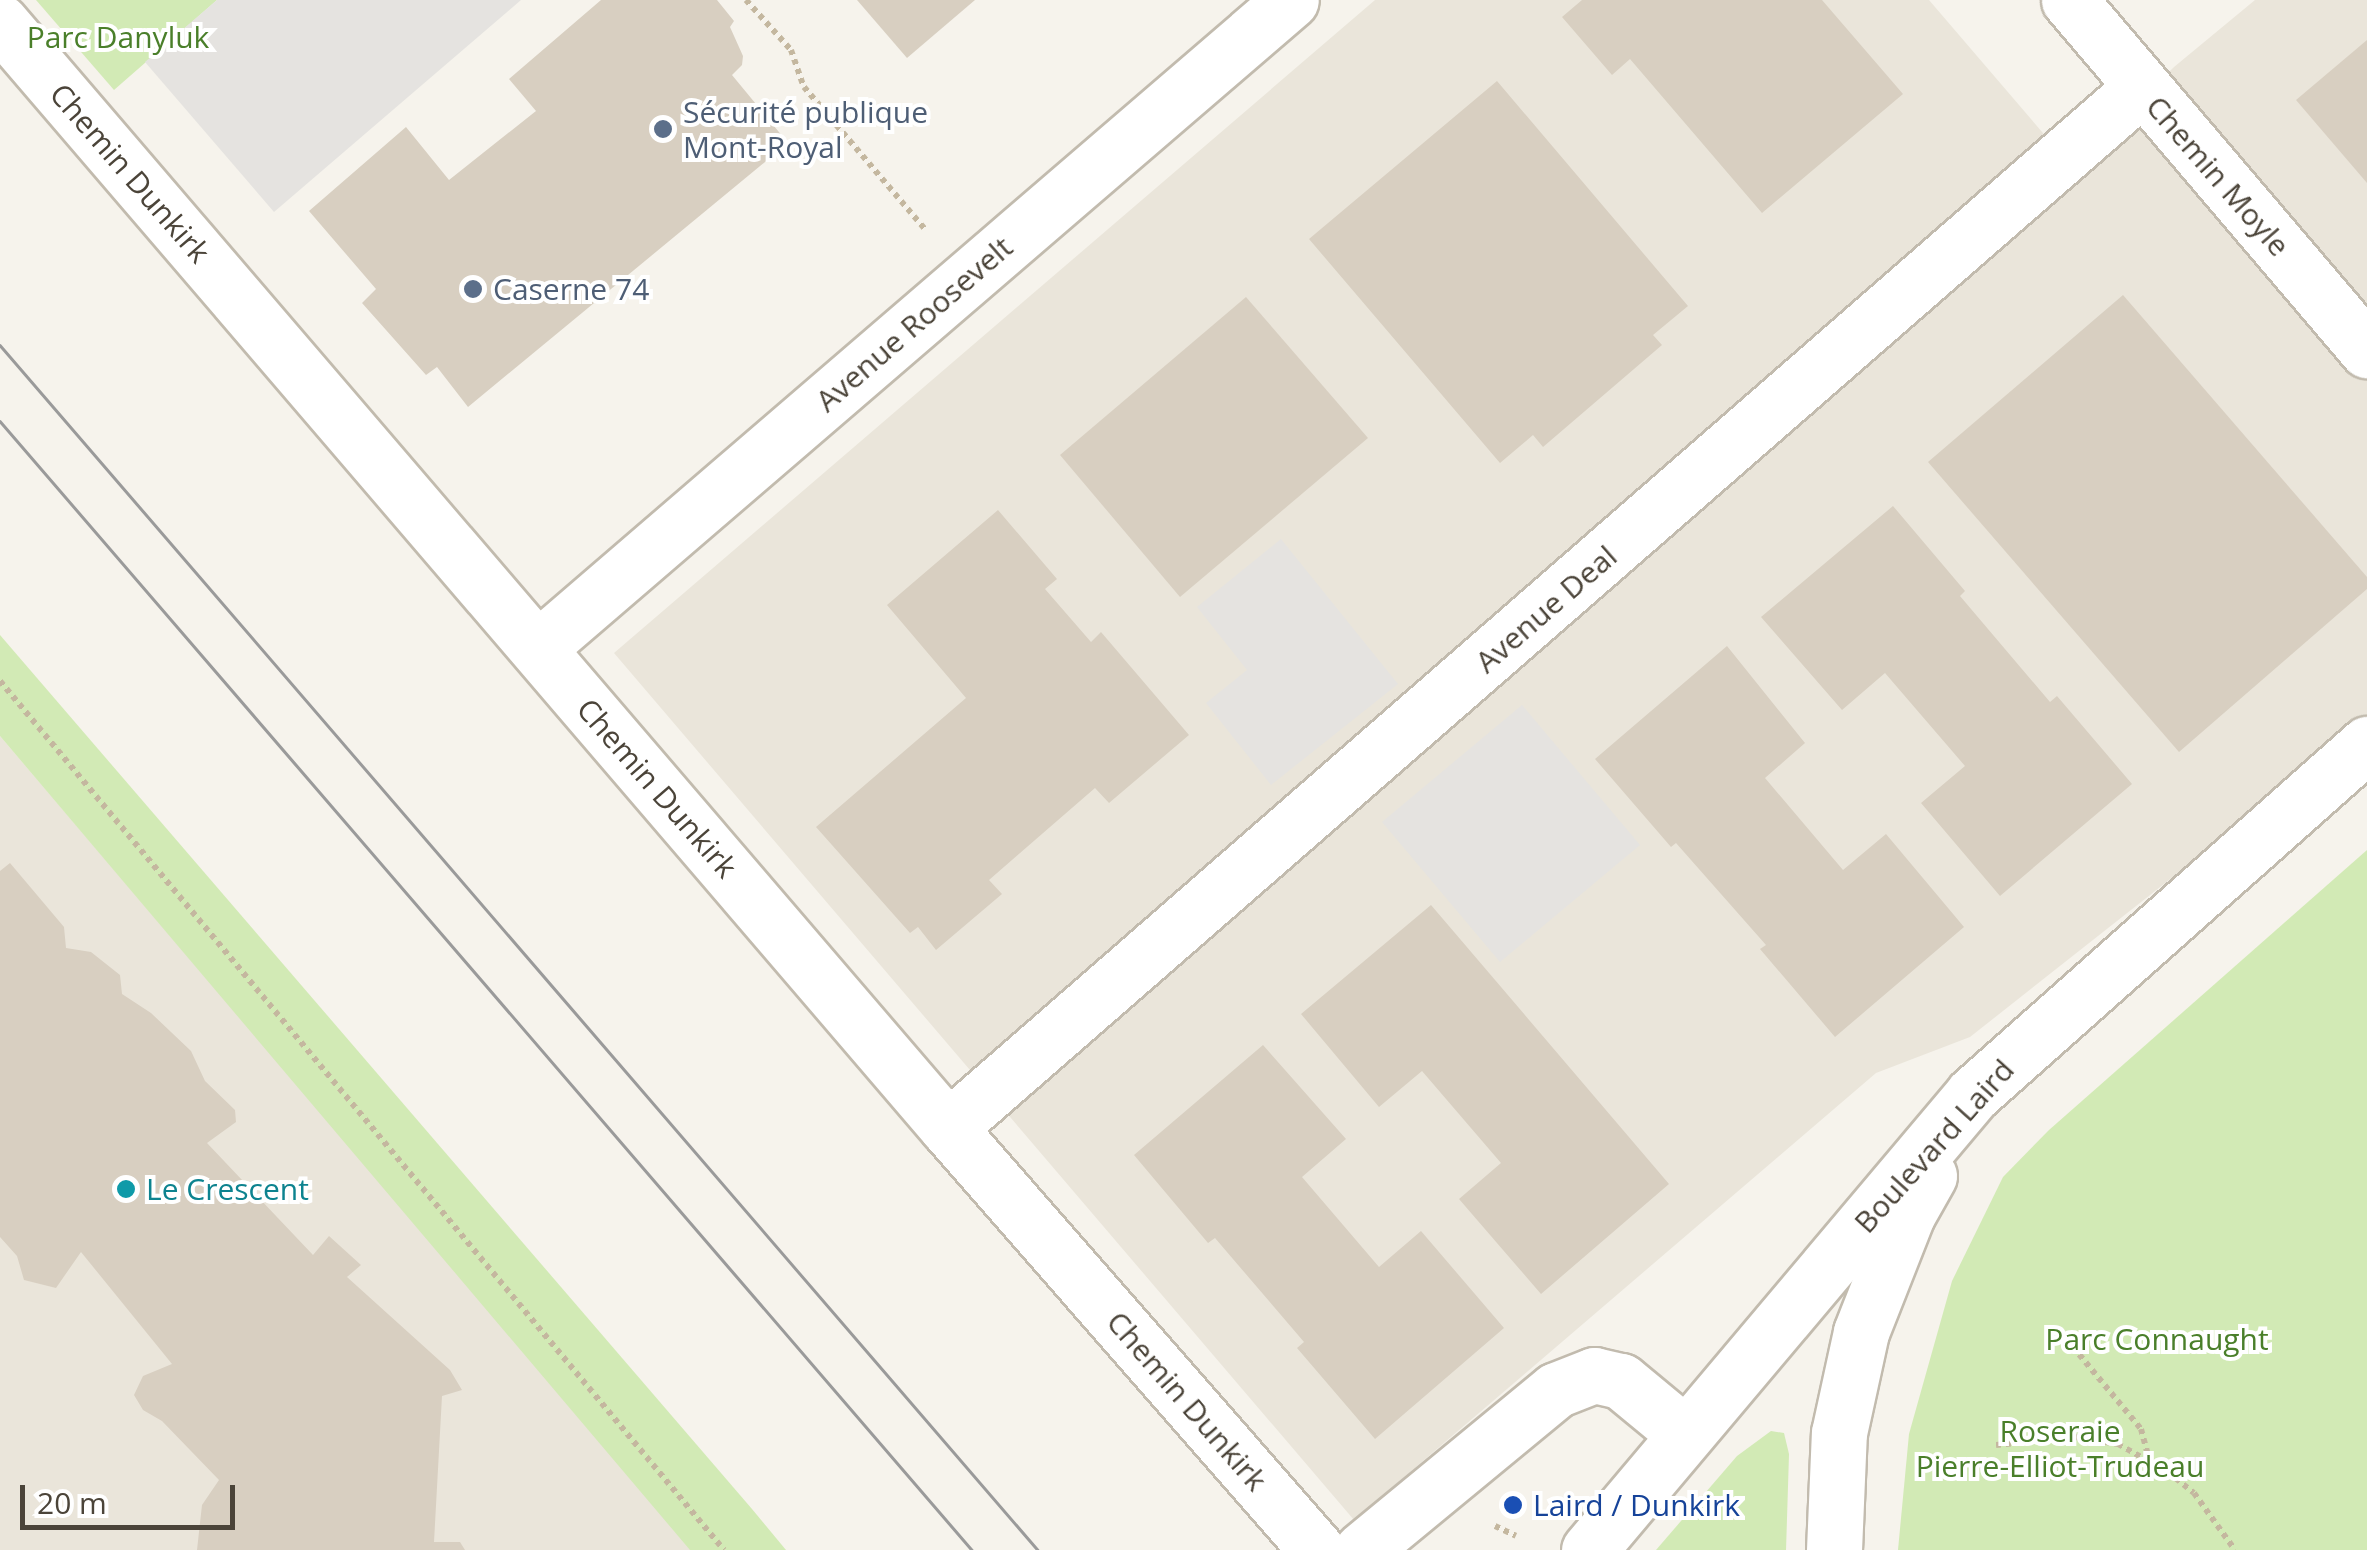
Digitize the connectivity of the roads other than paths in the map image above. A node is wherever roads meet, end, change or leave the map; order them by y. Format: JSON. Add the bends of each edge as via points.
{"nodes":[{"id":1,"x":1291,"y":0,"type":"edge"},
{"id":2,"x":2069,"y":0,"type":"edge"},
{"id":3,"x":0,"y":22,"type":"edge"},
{"id":4,"x":2142,"y":88,"type":"junction"},
{"id":5,"x":2367,"y":350,"type":"edge"},
{"id":6,"x":538,"y":648,"type":"junction"},
{"id":7,"x":2367,"y":744,"type":"edge"},
{"id":8,"x":1973,"y":1094,"type":"junction"},
{"id":9,"x":948,"y":1128,"type":"junction"},
{"id":10,"x":1685,"y":1434,"type":"junction"},
{"id":11,"x":1318,"y":1550,"type":"edge"},
{"id":12,"x":1362,"y":1550,"type":"edge"},
{"id":13,"x":1589,"y":1550,"type":"edge"},
{"id":14,"x":1834,"y":1550,"type":"edge"}],
"edges":[{"from":1,"to":6,"type":"street","name":"Avenue Roosevelt"},
{"from":2,"to":4,"type":"street","name":"Chemin Moyle"},
{"from":3,"to":6,"type":"street","name":"Chemin Dunkirk"},
{"from":4,"to":5,"type":"street","name":"Chemin Moyle"},
{"from":4,"to":9,"type":"street","name":"Avenue Deal"},
{"from":6,"to":9,"type":"street","name":"Chemin Dunkirk"},
{"from":7,"to":8,"type":"street","name":"Boulevard Laird"},
{"from":8,"to":10,"type":"street","name":"Boulevard Laird"},
{"from":8,"to":14,"type":"street","via":[[1907,1216],[1861,1332],[1839,1433]]},
{"from":9,"to":11,"type":"street","name":"Chemin Dunkirk"},
{"from":10,"to":12,"type":"street","via":[[1621,1381],[1594,1375],[1556,1390]]},
{"from":10,"to":13,"type":"street","name":"Boulevard Laird"}]}
